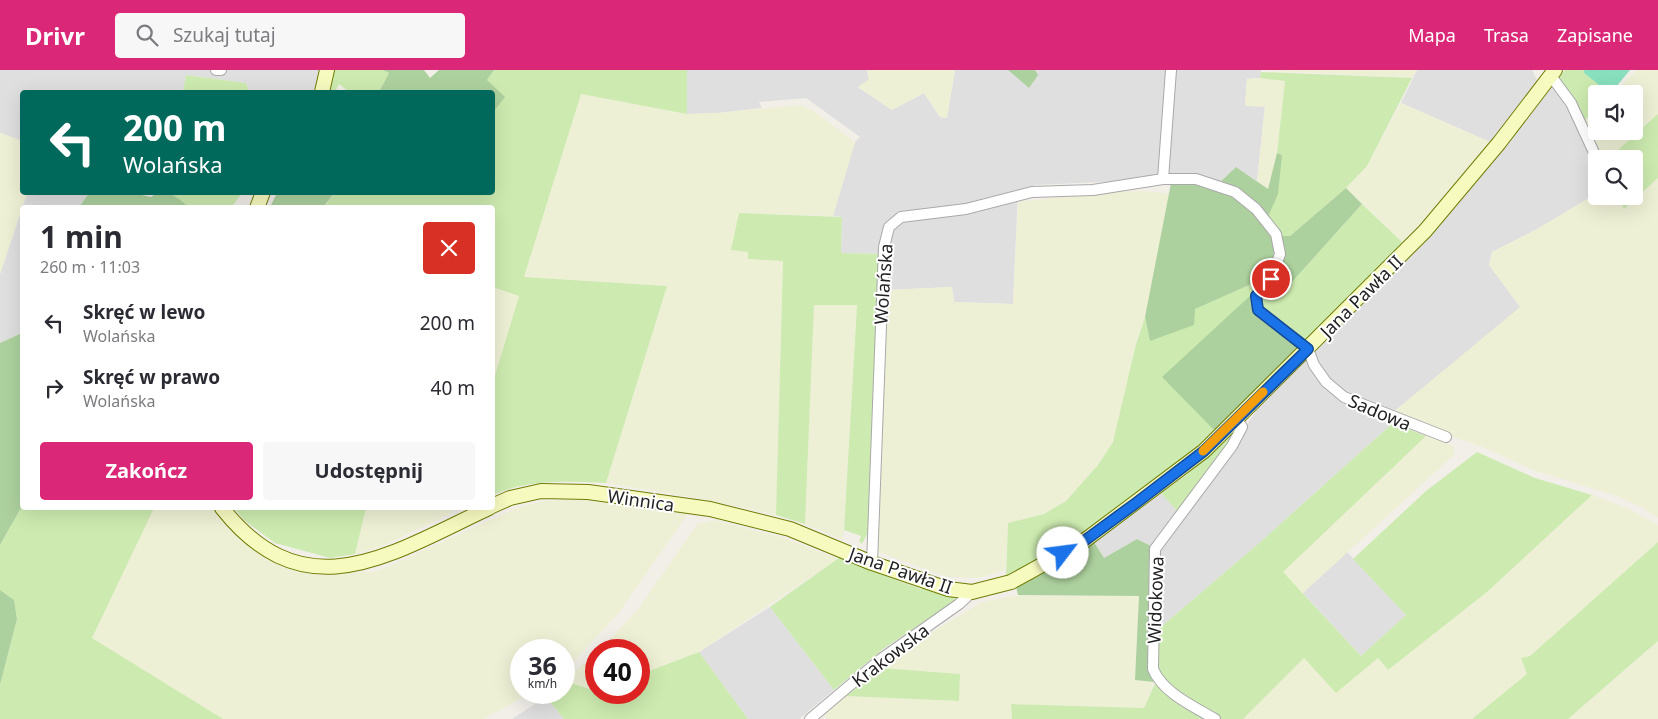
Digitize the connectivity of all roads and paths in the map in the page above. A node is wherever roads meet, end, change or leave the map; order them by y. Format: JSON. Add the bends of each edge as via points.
{"nodes":[{"id":1,"x":216,"y":70,"type":"edge"},
{"id":2,"x":221,"y":70,"type":"edge"},
{"id":3,"x":327,"y":70,"type":"edge"},
{"id":4,"x":1171,"y":70,"type":"edge"},
{"id":5,"x":1553,"y":73,"type":"edge"},
{"id":6,"x":322,"y":90,"type":"edge"},
{"id":7,"x":1593,"y":150,"type":"edge"},
{"id":8,"x":1163,"y":179,"type":"junction"},
{"id":9,"x":1308,"y":349,"type":"junction"},
{"id":10,"x":1236,"y":417,"type":"junction"},
{"id":11,"x":1446,"y":438,"type":"dead end"},
{"id":12,"x":495,"y":505,"type":"edge"},
{"id":13,"x":224,"y":510,"type":"edge"},
{"id":14,"x":484,"y":510,"type":"edge"},
{"id":15,"x":790,"y":529,"type":"joint"},
{"id":16,"x":872,"y":563,"type":"junction"},
{"id":17,"x":972,"y":592,"type":"junction"},
{"id":18,"x":810,"y":719,"type":"edge"},
{"id":19,"x":1215,"y":719,"type":"edge"}],
"edges":[{"from":1,"to":2,"type":"street"},
{"from":3,"to":6,"type":"street"},
{"from":4,"to":8,"type":"street"},
{"from":5,"to":7,"type":"street"},
{"from":5,"to":9,"type":"street","name":"Jana Pawła II","via":[[1426,231]]},
{"from":8,"to":9,"type":"street","name":"Wolańska","via":[[1196,179],[1234,192],[1256,208],[1276,234],[1280,254],[1271,279],[1256,296],[1258,310]]},
{"from":8,"to":16,"type":"street","name":"Wolańska","via":[[1093,190],[1032,192],[966,209],[901,218],[889,227],[883,263]]},
{"from":9,"to":10,"type":"street","name":"Jana Pawła II"},
{"from":9,"to":11,"type":"street","name":"Sadowa","via":[[1326,382],[1344,397]]},
{"from":10,"to":17,"type":"street","name":"Jana Pawła II","via":[[1204,451],[1080,544],[1011,582]]},
{"from":10,"to":19,"type":"street","name":"Widokowa","via":[[1242,427],[1155,549],[1153,572],[1153,669],[1158,681]]},
{"from":12,"to":15,"type":"street","name":"Winnica","via":[[541,491],[588,492],[710,509]]},
{"from":13,"to":14,"type":"street","via":[[238,528],[274,554],[312,567],[337,568],[367,562]]},
{"from":15,"to":16,"type":"street","name":"Jana Pawła II"},
{"from":16,"to":17,"type":"street","name":"Jana Pawła II","via":[[948,589]]},
{"from":17,"to":18,"type":"street","name":"Krakowska","via":[[881,659]]}]}
